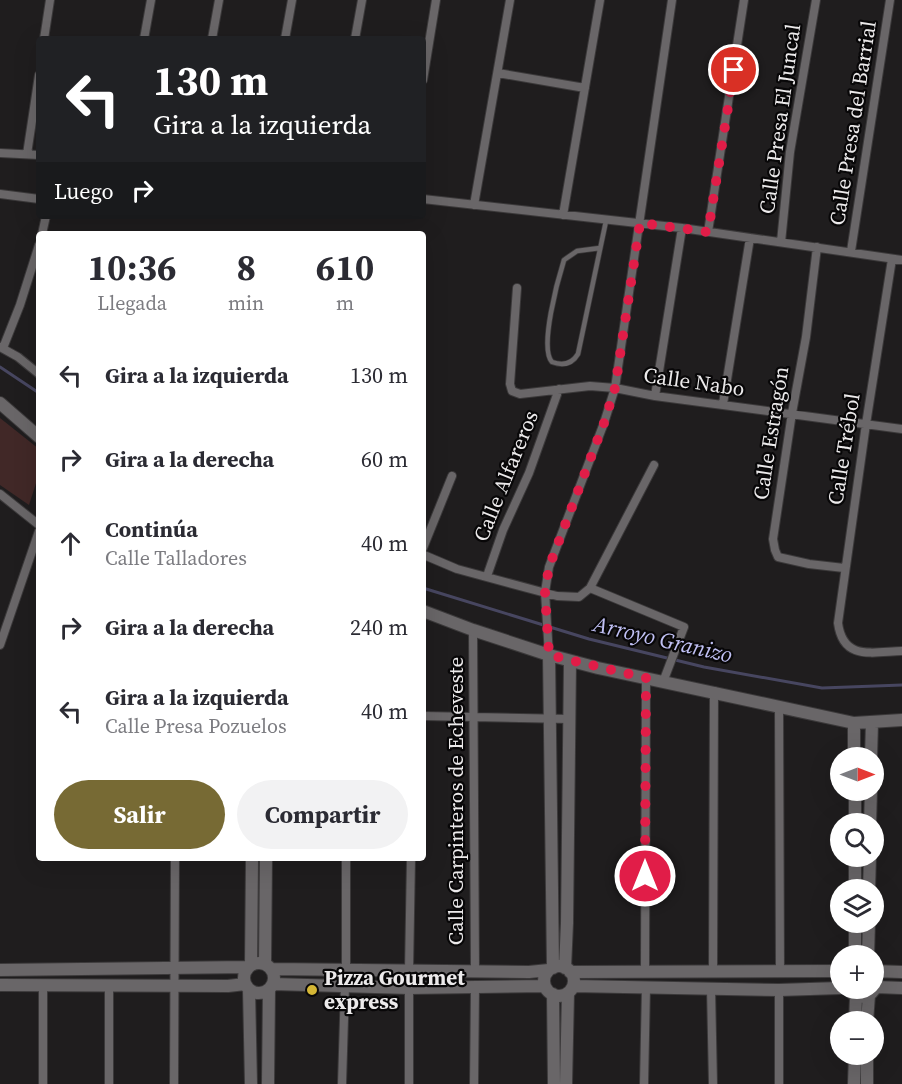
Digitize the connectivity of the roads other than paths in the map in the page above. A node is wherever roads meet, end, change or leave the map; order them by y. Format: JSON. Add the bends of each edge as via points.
{"nodes":[{"id":1,"x":50,"y":0,"type":"edge"},
{"id":2,"x":151,"y":0,"type":"edge"},
{"id":3,"x":219,"y":0,"type":"edge"},
{"id":4,"x":292,"y":0,"type":"edge"},
{"id":5,"x":362,"y":0,"type":"edge"},
{"id":6,"x":436,"y":0,"type":"edge"},
{"id":7,"x":510,"y":0,"type":"edge"},
{"id":8,"x":600,"y":0,"type":"edge"},
{"id":9,"x":672,"y":0,"type":"edge"},
{"id":10,"x":744,"y":0,"type":"edge"},
{"id":11,"x":816,"y":0,"type":"edge"},
{"id":12,"x":890,"y":0,"type":"edge"},
{"id":13,"x":44,"y":36,"type":"edge"},
{"id":14,"x":145,"y":36,"type":"edge"},
{"id":15,"x":213,"y":36,"type":"edge"},
{"id":16,"x":286,"y":36,"type":"edge"},
{"id":17,"x":356,"y":36,"type":"edge"},
{"id":18,"x":426,"y":62,"type":"edge"},
{"id":19,"x":498,"y":73,"type":"junction"},
{"id":20,"x":585,"y":88,"type":"junction"},
{"id":21,"x":36,"y":95,"type":"edge"},
{"id":22,"x":0,"y":153,"type":"edge"},
{"id":23,"x":27,"y":154,"type":"junction"},
{"id":24,"x":36,"y":155,"type":"edge"},
{"id":25,"x":0,"y":194,"type":"edge"},
{"id":26,"x":36,"y":199,"type":"edge"},
{"id":27,"x":426,"y":199,"type":"edge"},
{"id":28,"x":474,"y":205,"type":"junction"},
{"id":29,"x":563,"y":215,"type":"junction"},
{"id":30,"x":606,"y":220,"type":"junction"},
{"id":31,"x":640,"y":223,"type":"junction"},
{"id":32,"x":682,"y":228,"type":"junction"},
{"id":33,"x":708,"y":232,"type":"junction"},
{"id":34,"x":750,"y":238,"type":"junction"},
{"id":35,"x":781,"y":243,"type":"junction"},
{"id":36,"x":817,"y":247,"type":"junction"},
{"id":37,"x":600,"y":248,"type":"junction"},
{"id":38,"x":851,"y":252,"type":"junction"},
{"id":39,"x":36,"y":254,"type":"edge"},
{"id":40,"x":892,"y":259,"type":"junction"},
{"id":41,"x":902,"y":260,"type":"edge"},
{"id":42,"x":517,"y":288,"type":"dead end"},
{"id":43,"x":1,"y":347,"type":"edge"},
{"id":44,"x":36,"y":372,"type":"edge"},
{"id":45,"x":615,"y":388,"type":"junction"},
{"id":46,"x":559,"y":389,"type":"junction"},
{"id":47,"x":655,"y":396,"type":"junction"},
{"id":48,"x":0,"y":403,"type":"edge"},
{"id":49,"x":723,"y":404,"type":"junction"},
{"id":50,"x":792,"y":413,"type":"junction"},
{"id":51,"x":866,"y":424,"type":"junction"},
{"id":52,"x":902,"y":429,"type":"edge"},
{"id":53,"x":36,"y":434,"type":"edge"},
{"id":54,"x":654,"y":465,"type":"dead end"},
{"id":55,"x":452,"y":476,"type":"dead end"},
{"id":56,"x":0,"y":494,"type":"edge"},
{"id":57,"x":36,"y":523,"type":"edge"},
{"id":58,"x":36,"y":540,"type":"edge"},
{"id":59,"x":426,"y":545,"type":"edge"},
{"id":60,"x":426,"y":555,"type":"edge"},
{"id":61,"x":844,"y":568,"type":"junction"},
{"id":62,"x":487,"y":576,"type":"junction"},
{"id":63,"x":590,"y":588,"type":"junction"},
{"id":64,"x":545,"y":596,"type":"junction"},
{"id":65,"x":426,"y":612,"type":"edge"},
{"id":66,"x":473,"y":630,"type":"junction"},
{"id":67,"x":0,"y":645,"type":"edge"},
{"id":68,"x":902,"y":651,"type":"edge"},
{"id":69,"x":549,"y":655,"type":"junction"},
{"id":70,"x":570,"y":661,"type":"junction"},
{"id":71,"x":646,"y":678,"type":"junction"},
{"id":72,"x":663,"y":682,"type":"junction"},
{"id":73,"x":714,"y":691,"type":"junction"},
{"id":74,"x":779,"y":707,"type":"junction"},
{"id":75,"x":426,"y":716,"type":"edge"},
{"id":76,"x":474,"y":717,"type":"junction"},
{"id":77,"x":551,"y":718,"type":"junction"},
{"id":78,"x":569,"y":719,"type":"junction"},
{"id":79,"x":902,"y":720,"type":"edge"},
{"id":80,"x":872,"y":722,"type":"junction"},
{"id":81,"x":854,"y":723,"type":"junction"},
{"id":82,"x":854,"y":747,"type":"edge"},
{"id":83,"x":871,"y":747,"type":"edge"},
{"id":84,"x":175,"y":861,"type":"edge"},
{"id":85,"x":252,"y":861,"type":"edge"},
{"id":86,"x":266,"y":861,"type":"edge"},
{"id":87,"x":346,"y":861,"type":"edge"},
{"id":88,"x":411,"y":861,"type":"edge"},
{"id":89,"x":250,"y":966,"type":"junction"},
{"id":90,"x":268,"y":966,"type":"junction"},
{"id":91,"x":175,"y":969,"type":"junction"},
{"id":92,"x":346,"y":969,"type":"junction"},
{"id":93,"x":559,"y":969,"type":"junction"},
{"id":94,"x":0,"y":970,"type":"edge"},
{"id":95,"x":409,"y":970,"type":"junction"},
{"id":96,"x":475,"y":971,"type":"junction"},
{"id":97,"x":830,"y":971,"type":"edge"},
{"id":98,"x":645,"y":972,"type":"junction"},
{"id":99,"x":713,"y":972,"type":"junction"},
{"id":100,"x":780,"y":972,"type":"junction"},
{"id":101,"x":884,"y":972,"type":"edge"},
{"id":102,"x":902,"y":972,"type":"edge"},
{"id":103,"x":0,"y":985,"type":"edge"},
{"id":104,"x":43,"y":985,"type":"junction"},
{"id":105,"x":109,"y":985,"type":"junction"},
{"id":106,"x":174,"y":986,"type":"junction"},
{"id":107,"x":345,"y":986,"type":"junction"},
{"id":108,"x":247,"y":987,"type":"junction"},
{"id":109,"x":271,"y":987,"type":"junction"},
{"id":110,"x":475,"y":987,"type":"junction"},
{"id":111,"x":646,"y":987,"type":"junction"},
{"id":112,"x":409,"y":988,"type":"junction"},
{"id":113,"x":711,"y":988,"type":"junction"},
{"id":114,"x":830,"y":988,"type":"edge"},
{"id":115,"x":902,"y":988,"type":"edge"},
{"id":116,"x":570,"y":989,"type":"junction"},
{"id":117,"x":549,"y":990,"type":"junction"},
{"id":118,"x":779,"y":990,"type":"junction"},
{"id":119,"x":884,"y":990,"type":"edge"},
{"id":120,"x":855,"y":1065,"type":"edge"},
{"id":121,"x":867,"y":1065,"type":"edge"},
{"id":122,"x":43,"y":1084,"type":"edge"},
{"id":123,"x":110,"y":1084,"type":"edge"},
{"id":124,"x":174,"y":1084,"type":"edge"},
{"id":125,"x":251,"y":1084,"type":"edge"},
{"id":126,"x":268,"y":1084,"type":"edge"},
{"id":127,"x":342,"y":1084,"type":"edge"},
{"id":128,"x":409,"y":1084,"type":"edge"},
{"id":129,"x":474,"y":1084,"type":"edge"},
{"id":130,"x":554,"y":1084,"type":"edge"},
{"id":131,"x":566,"y":1084,"type":"edge"},
{"id":132,"x":644,"y":1084,"type":"edge"},
{"id":133,"x":713,"y":1084,"type":"edge"},
{"id":134,"x":779,"y":1084,"type":"edge"},
{"id":135,"x":855,"y":1084,"type":"edge"},
{"id":136,"x":867,"y":1084,"type":"edge"}],
"edges":[{"from":1,"to":13,"type":"street"},
{"from":2,"to":14,"type":"street"},
{"from":3,"to":15,"type":"street"},
{"from":4,"to":16,"type":"street"},
{"from":5,"to":17,"type":"street"},
{"from":6,"to":18,"type":"street"},
{"from":7,"to":19,"type":"street"},
{"from":8,"to":20,"type":"street"},
{"from":9,"to":31,"type":"street"},
{"from":10,"to":33,"type":"street"},
{"from":11,"to":35,"type":"street","name":"Calle Presa El Juncal","via":[[790,152]]},
{"from":12,"to":38,"type":"street","name":"Calle Presa del Barrial"},
{"from":19,"to":20,"type":"street"},
{"from":19,"to":28,"type":"street"},
{"from":20,"to":29,"type":"street"},
{"from":21,"to":23,"type":"street"},
{"from":22,"to":23,"type":"street"},
{"from":23,"to":24,"type":"street"},
{"from":25,"to":26,"type":"street"},
{"from":27,"to":28,"type":"street"},
{"from":28,"to":29,"type":"street"},
{"from":29,"to":30,"type":"street"},
{"from":30,"to":31,"type":"street"},
{"from":30,"to":37,"type":"lane"},
{"from":31,"to":32,"type":"street"},
{"from":31,"to":45,"type":"street"},
{"from":32,"to":33,"type":"street"},
{"from":32,"to":47,"type":"street"},
{"from":33,"to":34,"type":"street"},
{"from":34,"to":35,"type":"street"},
{"from":34,"to":49,"type":"street"},
{"from":35,"to":36,"type":"street"},
{"from":36,"to":38,"type":"street"},
{"from":36,"to":50,"type":"street","name":"Calle Estragón"},
{"from":37,"to":37,"type":"lane","via":[[578,354],[567,364],[552,362],[547,352],[548,333],[564,260],[577,252]]},
{"from":38,"to":40,"type":"street"},
{"from":39,"to":43,"type":"street"},
{"from":40,"to":41,"type":"street"},
{"from":40,"to":51,"type":"street","name":"Calle Trébol"},
{"from":42,"to":46,"type":"street","name":"Calle Nabo","via":[[512,391],[520,394]]},
{"from":43,"to":44,"type":"street"},
{"from":45,"to":46,"type":"street","name":"Calle Nabo"},
{"from":45,"to":47,"type":"street","name":"Calle Nabo"},
{"from":45,"to":64,"type":"street","via":[[549,567]]},
{"from":46,"to":62,"type":"street","name":"Calle Alfareros"},
{"from":47,"to":49,"type":"street","name":"Calle Nabo"},
{"from":48,"to":53,"type":"street"},
{"from":49,"to":50,"type":"street","name":"Calle Nabo"},
{"from":50,"to":51,"type":"street","name":"Calle Nabo"},
{"from":50,"to":61,"type":"street","name":"Calle Estragón","via":[[775,524],[775,550],[778,557],[791,561]]},
{"from":51,"to":52,"type":"street","name":"Calle Nabo"},
{"from":51,"to":61,"type":"street","name":"Calle Trébol"},
{"from":54,"to":63,"type":"street"},
{"from":55,"to":59,"type":"street"},
{"from":56,"to":57,"type":"street"},
{"from":58,"to":67,"type":"street"},
{"from":60,"to":62,"type":"street","via":[[442,564]]},
{"from":61,"to":68,"type":"street","name":"Calle Trébol","via":[[838,623],[844,645],[865,652]]},
{"from":62,"to":64,"type":"street"},
{"from":63,"to":64,"type":"street","via":[[579,597]]},
{"from":63,"to":72,"type":"street","via":[[683,626]]},
{"from":64,"to":69,"type":"street"},
{"from":65,"to":66,"type":"street"},
{"from":66,"to":69,"type":"street"},
{"from":66,"to":76,"type":"street","name":"Calle Carpinteros de Echeveste"},
{"from":69,"to":70,"type":"street"},
{"from":69,"to":77,"type":"street"},
{"from":70,"to":71,"type":"street"},
{"from":70,"to":78,"type":"street"},
{"from":71,"to":72,"type":"street"},
{"from":71,"to":98,"type":"street"},
{"from":72,"to":73,"type":"street"},
{"from":73,"to":74,"type":"street"},
{"from":73,"to":99,"type":"street"},
{"from":74,"to":81,"type":"street"},
{"from":74,"to":100,"type":"street"},
{"from":75,"to":76,"type":"street"},
{"from":76,"to":77,"type":"street"},
{"from":76,"to":96,"type":"street","name":"Calle Carpinteros de Echeveste"},
{"from":77,"to":78,"type":"street"},
{"from":77,"to":93,"type":"street"},
{"from":78,"to":93,"type":"street","via":[[567,923]]},
{"from":79,"to":80,"type":"street"},
{"from":80,"to":81,"type":"street"},
{"from":80,"to":83,"type":"street"},
{"from":81,"to":82,"type":"street"},
{"from":84,"to":91,"type":"street"},
{"from":85,"to":89,"type":"street"},
{"from":86,"to":90,"type":"street"},
{"from":87,"to":92,"type":"street"},
{"from":88,"to":95,"type":"street"},
{"from":89,"to":90,"type":"street"},
{"from":89,"to":91,"type":"street"},
{"from":89,"to":108,"type":"street","via":[[244,975]]},
{"from":90,"to":92,"type":"street"},
{"from":90,"to":109,"type":"street","via":[[274,979]]},
{"from":91,"to":94,"type":"street"},
{"from":91,"to":106,"type":"street"},
{"from":92,"to":95,"type":"street"},
{"from":93,"to":96,"type":"street"},
{"from":93,"to":98,"type":"street"},
{"from":93,"to":116,"type":"street","via":[[574,978]]},
{"from":93,"to":117,"type":"street","via":[[545,978]]},
{"from":95,"to":96,"type":"street"},
{"from":97,"to":100,"type":"street"},
{"from":98,"to":99,"type":"street"},
{"from":99,"to":100,"type":"street"},
{"from":101,"to":102,"type":"street"},
{"from":103,"to":104,"type":"street"},
{"from":104,"to":105,"type":"street"},
{"from":104,"to":122,"type":"street"},
{"from":105,"to":106,"type":"street"},
{"from":105,"to":123,"type":"street"},
{"from":106,"to":108,"type":"street"},
{"from":106,"to":124,"type":"street"},
{"from":107,"to":109,"type":"street"},
{"from":107,"to":112,"type":"street"},
{"from":107,"to":127,"type":"street"},
{"from":108,"to":109,"type":"street","via":[[257,994]]},
{"from":108,"to":125,"type":"street"},
{"from":109,"to":126,"type":"street"},
{"from":110,"to":112,"type":"street"},
{"from":110,"to":117,"type":"street"},
{"from":110,"to":129,"type":"street"},
{"from":111,"to":113,"type":"street"},
{"from":111,"to":116,"type":"street"},
{"from":111,"to":132,"type":"street"},
{"from":112,"to":128,"type":"street"},
{"from":113,"to":118,"type":"street"},
{"from":113,"to":133,"type":"street"},
{"from":114,"to":118,"type":"street"},
{"from":115,"to":119,"type":"street"},
{"from":116,"to":117,"type":"street","via":[[561,996]]},
{"from":116,"to":131,"type":"street"},
{"from":117,"to":130,"type":"street"},
{"from":118,"to":134,"type":"street"},
{"from":120,"to":135,"type":"street"},
{"from":121,"to":136,"type":"street"}]}
